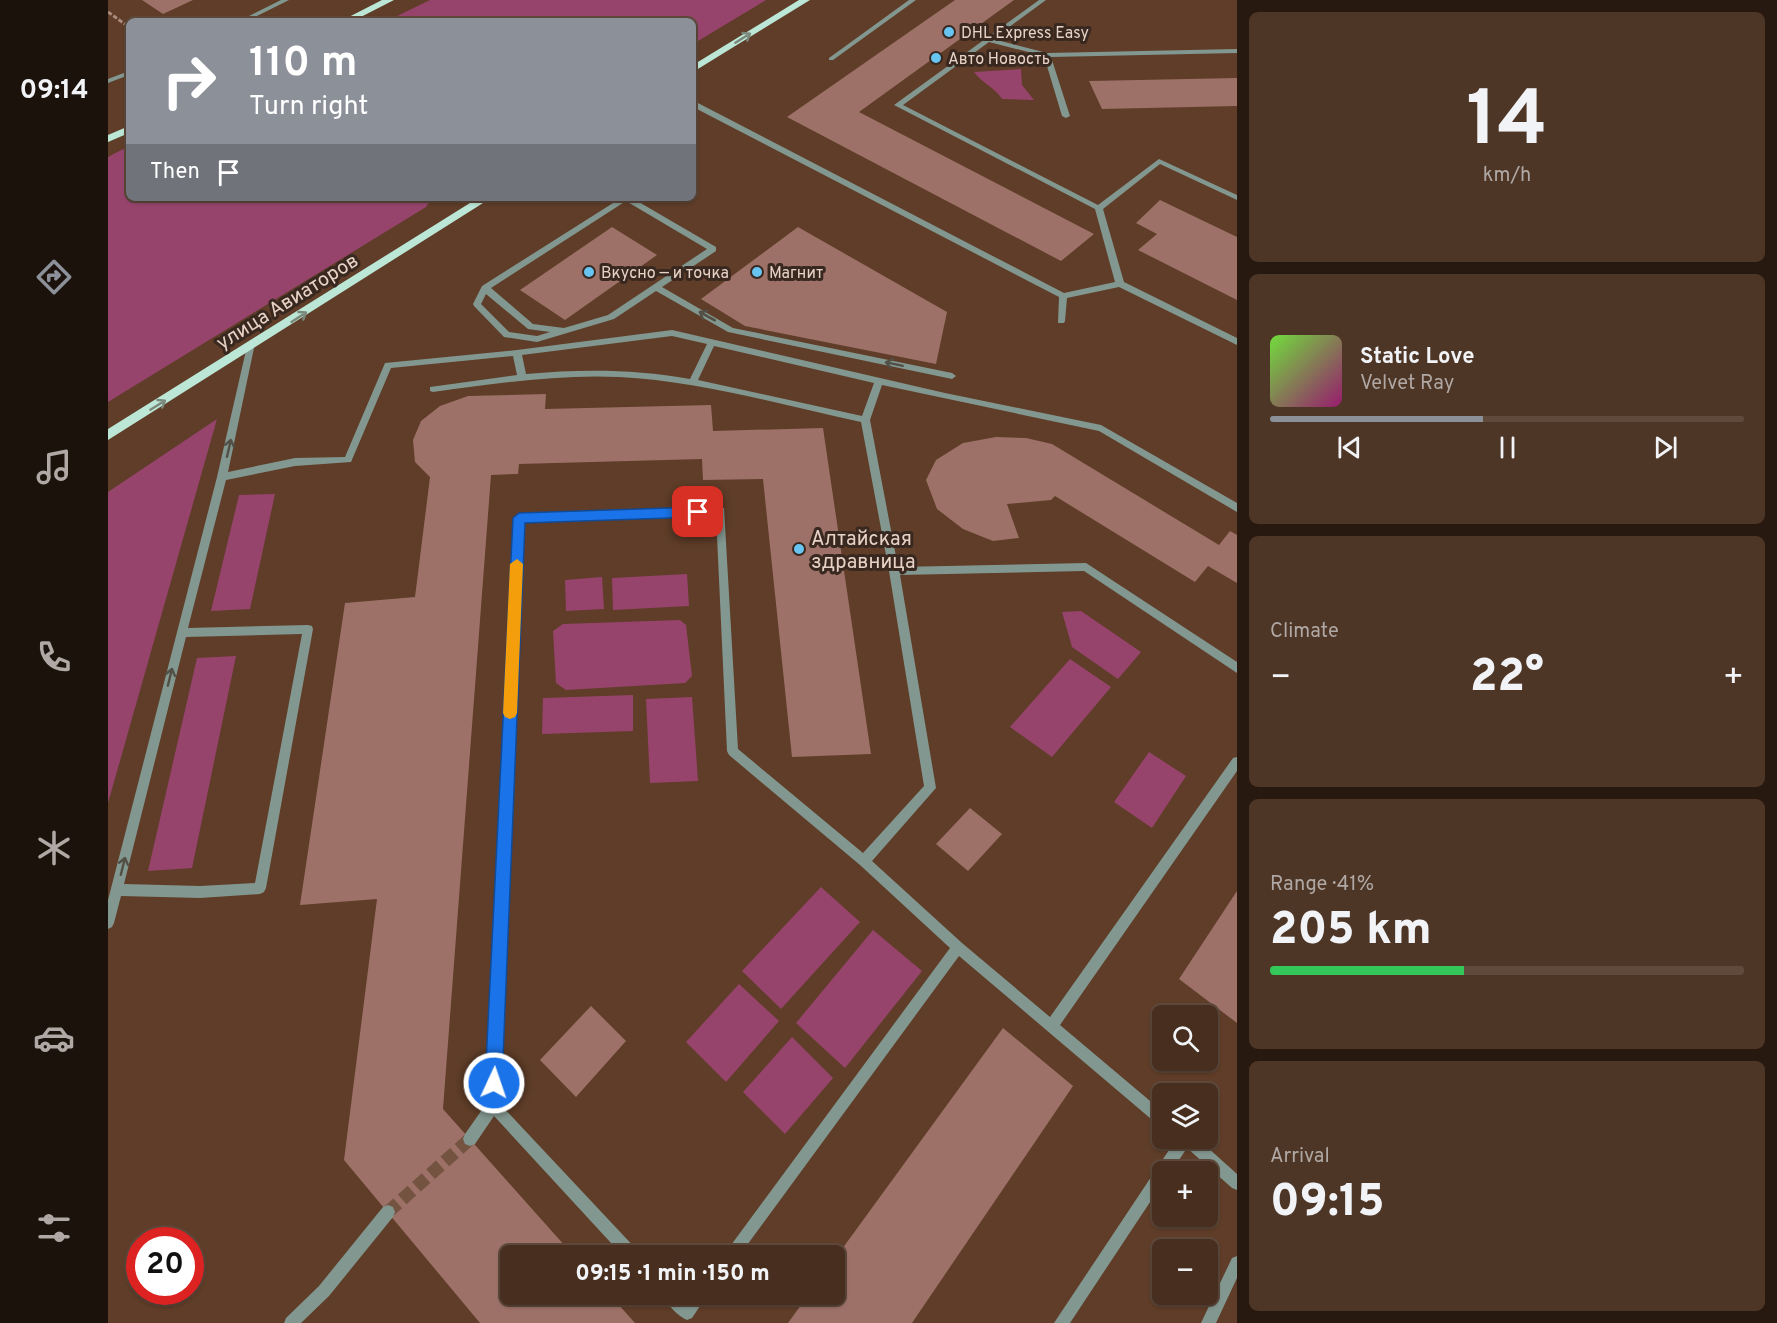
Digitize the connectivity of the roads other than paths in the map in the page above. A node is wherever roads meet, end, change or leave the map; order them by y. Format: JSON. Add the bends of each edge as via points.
{"nodes":[{"id":1,"x":286,"y":0,"type":"edge"},
{"id":2,"x":389,"y":0,"type":"edge"},
{"id":3,"x":805,"y":0,"type":"edge"},
{"id":4,"x":913,"y":0,"type":"edge"},
{"id":5,"x":1044,"y":0,"type":"edge"},
{"id":6,"x":248,"y":18,"type":"edge"},
{"id":7,"x":352,"y":18,"type":"edge"},
{"id":8,"x":988,"y":40,"type":"junction"},
{"id":9,"x":1237,"y":51,"type":"edge"},
{"id":10,"x":1047,"y":55,"type":"junction"},
{"id":11,"x":831,"y":59,"type":"dead end"},
{"id":12,"x":696,"y":67,"type":"edge"},
{"id":13,"x":126,"y":74,"type":"edge"},
{"id":14,"x":108,"y":81,"type":"edge"},
{"id":15,"x":696,"y":106,"type":"edge"},
{"id":16,"x":1065,"y":116,"type":"dead end"},
{"id":17,"x":126,"y":130,"type":"edge"},
{"id":18,"x":108,"y":139,"type":"edge"},
{"id":19,"x":1237,"y":198,"type":"edge"},
{"id":20,"x":466,"y":201,"type":"edge"},
{"id":21,"x":481,"y":201,"type":"edge"},
{"id":22,"x":621,"y":201,"type":"edge"},
{"id":23,"x":631,"y":201,"type":"edge"},
{"id":24,"x":1100,"y":208,"type":"junction"},
{"id":25,"x":460,"y":214,"type":"junction"},
{"id":26,"x":1120,"y":284,"type":"junction"},
{"id":27,"x":485,"y":288,"type":"junction"},
{"id":28,"x":658,"y":288,"type":"junction"},
{"id":29,"x":1063,"y":296,"type":"junction"},
{"id":30,"x":1061,"y":321,"type":"dead end"},
{"id":31,"x":564,"y":331,"type":"junction"},
{"id":32,"x":712,"y":342,"type":"junction"},
{"id":33,"x":1237,"y":342,"type":"edge"},
{"id":34,"x":250,"y":348,"type":"junction"},
{"id":35,"x":517,"y":353,"type":"junction"},
{"id":36,"x":952,"y":376,"type":"dead end"},
{"id":37,"x":522,"y":377,"type":"junction"},
{"id":38,"x":879,"y":380,"type":"junction"},
{"id":39,"x":692,"y":383,"type":"junction"},
{"id":40,"x":433,"y":389,"type":"dead end"},
{"id":41,"x":865,"y":420,"type":"junction"},
{"id":42,"x":108,"y":435,"type":"edge"},
{"id":43,"x":222,"y":477,"type":"junction"},
{"id":44,"x":1237,"y":508,"type":"edge"},
{"id":45,"x":894,"y":572,"type":"junction"},
{"id":46,"x":182,"y":633,"type":"junction"},
{"id":47,"x":1237,"y":668,"type":"edge"},
{"id":48,"x":1237,"y":762,"type":"edge"},
{"id":49,"x":864,"y":861,"type":"junction"},
{"id":50,"x":117,"y":890,"type":"junction"},
{"id":51,"x":108,"y":923,"type":"edge"},
{"id":52,"x":958,"y":948,"type":"junction"},
{"id":53,"x":1052,"y":1025,"type":"junction"},
{"id":54,"x":493,"y":1106,"type":"junction"},
{"id":55,"x":1152,"y":1110,"type":"edge"},
{"id":56,"x":470,"y":1139,"type":"tunnel mouth"},
{"id":57,"x":1197,"y":1149,"type":"edge"},
{"id":58,"x":1237,"y":1184,"type":"edge"},
{"id":59,"x":1152,"y":1188,"type":"edge"},
{"id":60,"x":388,"y":1212,"type":"tunnel mouth"},
{"id":61,"x":623,"y":1245,"type":"edge"},
{"id":62,"x":738,"y":1245,"type":"edge"},
{"id":63,"x":1237,"y":1263,"type":"edge"},
{"id":64,"x":679,"y":1305,"type":"edge"},
{"id":65,"x":693,"y":1305,"type":"edge"},
{"id":66,"x":291,"y":1323,"type":"edge"},
{"id":67,"x":1061,"y":1323,"type":"edge"},
{"id":68,"x":1208,"y":1323,"type":"edge"}],
"edges":[{"from":1,"to":6,"type":"street"},
{"from":2,"to":7,"type":"main road"},
{"from":12,"to":3,"type":"main road","one_way":true},
{"from":4,"to":11,"type":"street"},
{"from":5,"to":8,"type":"street"},
{"from":8,"to":10,"type":"street"},
{"from":8,"to":24,"type":"street","via":[[898,105]]},
{"from":9,"to":10,"type":"street"},
{"from":10,"to":16,"type":"street"},
{"from":13,"to":14,"type":"street"},
{"from":15,"to":29,"type":"street"},
{"from":17,"to":18,"type":"main road"},
{"from":19,"to":24,"type":"street","via":[[1159,160]]},
{"from":20,"to":25,"type":"main road"},
{"from":21,"to":25,"type":"main road","name":"улица Авиаторов"},
{"from":22,"to":27,"type":"street"},
{"from":23,"to":28,"type":"street","via":[[713,249]]},
{"from":24,"to":26,"type":"street"},
{"from":34,"to":25,"type":"main road","name":"улица Авиаторов","one_way":true},
{"from":26,"to":29,"type":"street"},
{"from":26,"to":33,"type":"street"},
{"from":27,"to":31,"type":"street","via":[[531,327]]},
{"from":27,"to":31,"type":"street","via":[[477,304],[507,335],[537,339]]},
{"from":28,"to":31,"type":"street","via":[[611,317]]},
{"from":36,"to":28,"type":"street","one_way":true,"via":[[731,330]]},
{"from":29,"to":30,"type":"street"},
{"from":32,"to":35,"type":"street","via":[[672,333]]},
{"from":32,"to":38,"type":"street"},
{"from":32,"to":39,"type":"street"},
{"from":42,"to":34,"type":"main road","name":"улица Авиаторов","one_way":true},
{"from":43,"to":34,"type":"street","one_way":true},
{"from":35,"to":37,"type":"street"},
{"from":35,"to":43,"type":"street","via":[[388,365],[348,460],[295,462]]},
{"from":37,"to":39,"type":"street","via":[[618,374]]},
{"from":37,"to":40,"type":"street"},
{"from":38,"to":41,"type":"street"},
{"from":38,"to":44,"type":"street","via":[[1101,428]]},
{"from":39,"to":41,"type":"street"},
{"from":41,"to":45,"type":"street"},
{"from":43,"to":46,"type":"street"},
{"from":45,"to":47,"type":"street","via":[[1086,567]]},
{"from":45,"to":49,"type":"street","via":[[930,788]]},
{"from":50,"to":46,"type":"street","one_way":true},
{"from":46,"to":50,"type":"street","via":[[308,629],[260,888],[200,892]]},
{"from":48,"to":53,"type":"street"},
{"from":49,"to":52,"type":"street"},
{"from":49,"to":54,"type":"street","via":[[733,751],[721,511],[519,518]]},
{"from":50,"to":51,"type":"street"},
{"from":52,"to":53,"type":"street"},
{"from":52,"to":62,"type":"street"},
{"from":53,"to":55,"type":"street"},
{"from":54,"to":56,"type":"street"},
{"from":54,"to":61,"type":"street"},
{"from":57,"to":58,"type":"street"},
{"from":59,"to":67,"type":"street"},
{"from":60,"to":66,"type":"street","via":[[324,1291]]},
{"from":63,"to":68,"type":"street"},
{"from":64,"to":65,"type":"street","via":[[687,1313]]}]}
